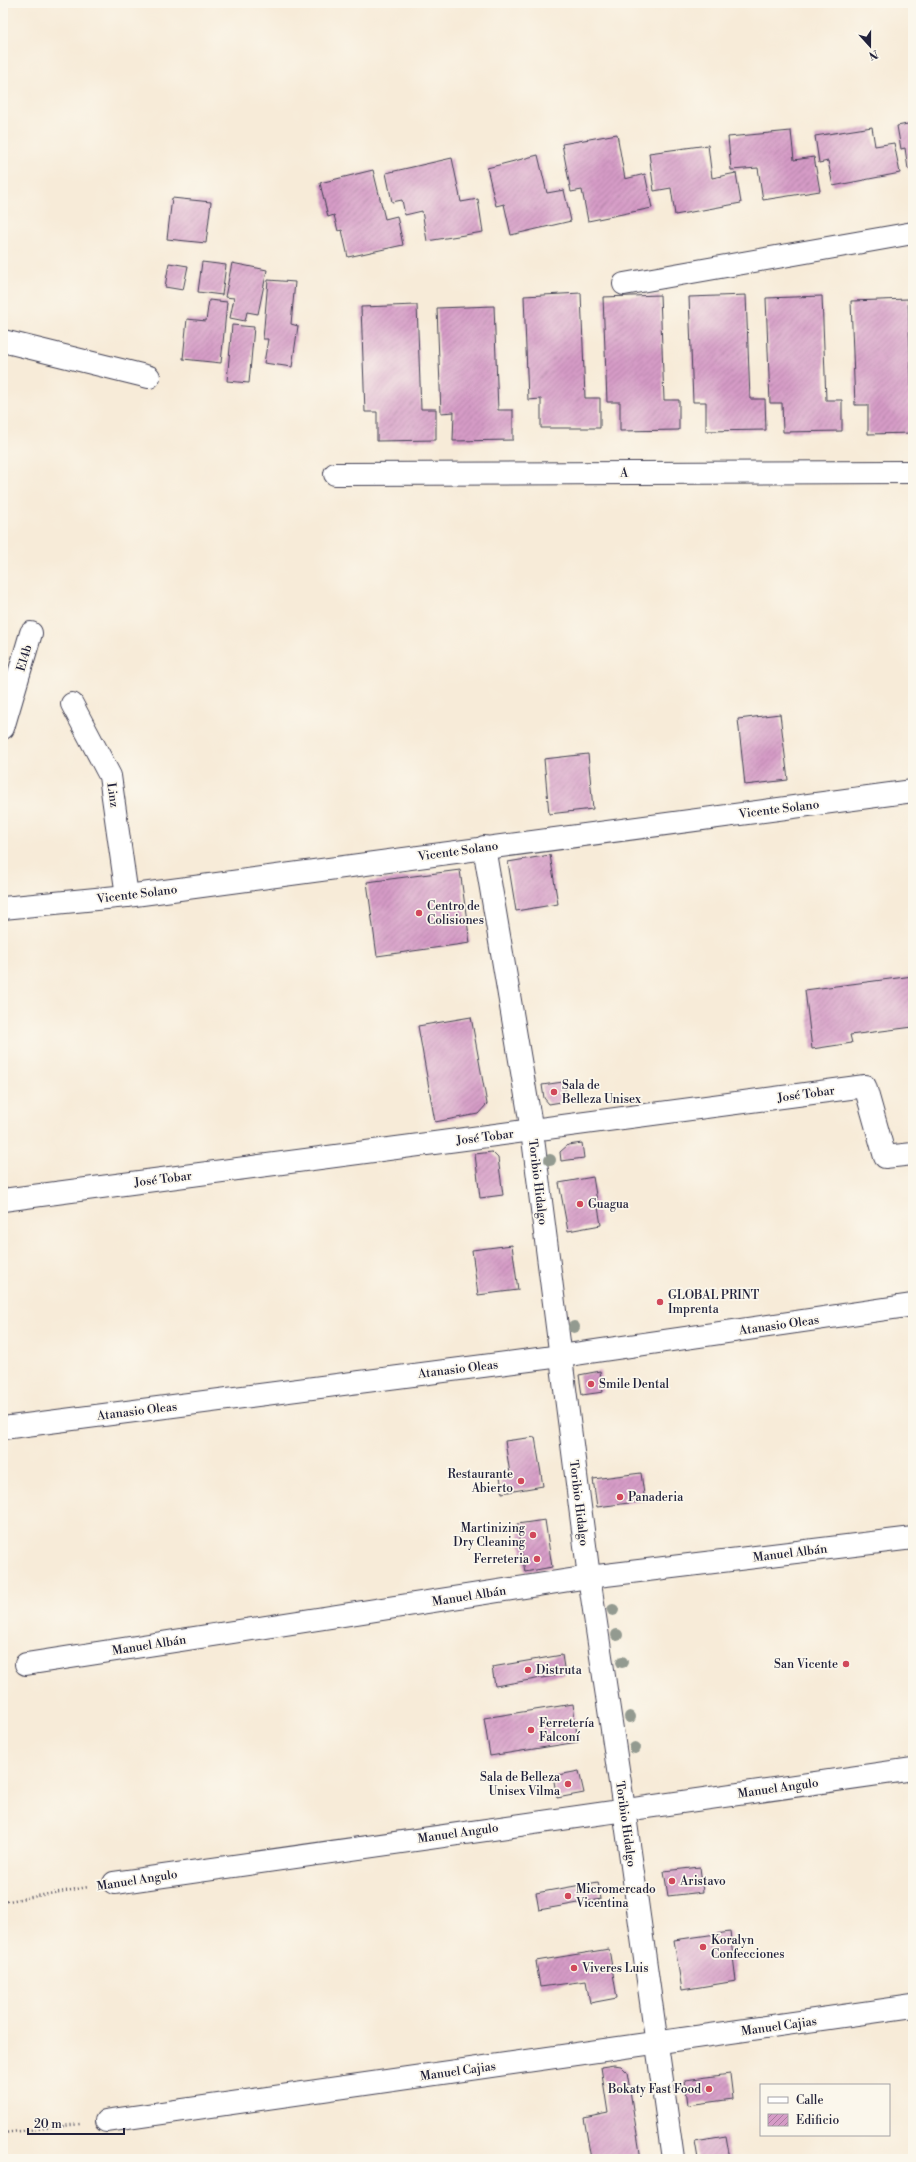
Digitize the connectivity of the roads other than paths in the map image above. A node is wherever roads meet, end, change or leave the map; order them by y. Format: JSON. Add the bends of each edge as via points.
{"nodes":[{"id":1,"x":913,"y":233,"type":"edge"},
{"id":2,"x":624,"y":284,"type":"dead end"},
{"id":3,"x":3,"y":341,"type":"edge"},
{"id":4,"x":149,"y":377,"type":"dead end"},
{"id":5,"x":913,"y":472,"type":"edge"},
{"id":6,"x":335,"y":474,"type":"dead end"},
{"id":7,"x":31,"y":633,"type":"dead end"},
{"id":8,"x":72,"y":704,"type":"dead end"},
{"id":9,"x":3,"y":728,"type":"edge"},
{"id":10,"x":913,"y":791,"type":"edge"},
{"id":11,"x":484,"y":847,"type":"junction"},
{"id":12,"x":127,"y":896,"type":"junction"},
{"id":13,"x":3,"y":908,"type":"edge"},
{"id":14,"x":532,"y":1131,"type":"junction"},
{"id":15,"x":913,"y":1154,"type":"edge"},
{"id":16,"x":3,"y":1200,"type":"edge"},
{"id":17,"x":913,"y":1305,"type":"edge"},
{"id":18,"x":561,"y":1356,"type":"junction"},
{"id":19,"x":3,"y":1428,"type":"edge"},
{"id":20,"x":913,"y":1538,"type":"edge"},
{"id":21,"x":589,"y":1577,"type":"junction"},
{"id":22,"x":26,"y":1664,"type":"dead end"},
{"id":23,"x":913,"y":1769,"type":"edge"},
{"id":24,"x":624,"y":1809,"type":"junction"},
{"id":25,"x":114,"y":1883,"type":"road end"},
{"id":26,"x":913,"y":2006,"type":"edge"},
{"id":27,"x":656,"y":2044,"type":"junction"},
{"id":28,"x":106,"y":2121,"type":"road end"},
{"id":29,"x":673,"y":2159,"type":"edge"}],
"edges":[{"from":1,"to":2,"type":"street"},
{"from":3,"to":4,"type":"street"},
{"from":5,"to":6,"type":"street","name":"A"},
{"from":7,"to":9,"type":"street","name":"E14b"},
{"from":8,"to":12,"type":"street","name":"Linz","via":[[110,776]]},
{"from":10,"to":11,"type":"street","name":"Vicente Solano"},
{"from":11,"to":12,"type":"street","name":"Vicente Solano"},
{"from":11,"to":14,"type":"street","name":"Toribio Hidalgo"},
{"from":12,"to":13,"type":"street","name":"Vicente Solano"},
{"from":14,"to":15,"type":"street","name":"José Tobar","via":[[865,1086],[885,1157]]},
{"from":14,"to":16,"type":"street","name":"José Tobar"},
{"from":14,"to":18,"type":"street","name":"Toribio Hidalgo"},
{"from":17,"to":18,"type":"street","name":"Atanasio Oleas"},
{"from":18,"to":19,"type":"street","name":"Atanasio Oleas"},
{"from":18,"to":21,"type":"street","name":"Toribio Hidalgo"},
{"from":20,"to":21,"type":"street","name":"Manuel Albán"},
{"from":21,"to":22,"type":"street","name":"Manuel Albán"},
{"from":21,"to":24,"type":"street","name":"Toribio Hidalgo"},
{"from":23,"to":24,"type":"street","name":"Manuel Angulo"},
{"from":24,"to":25,"type":"street","name":"Manuel Angulo"},
{"from":24,"to":27,"type":"street","name":"Toribio Hidalgo"},
{"from":26,"to":27,"type":"street","name":"Manuel Cajias"},
{"from":27,"to":28,"type":"street","name":"Manuel Cajias"},
{"from":27,"to":29,"type":"street","name":"Toribio Hidalgo"}]}
